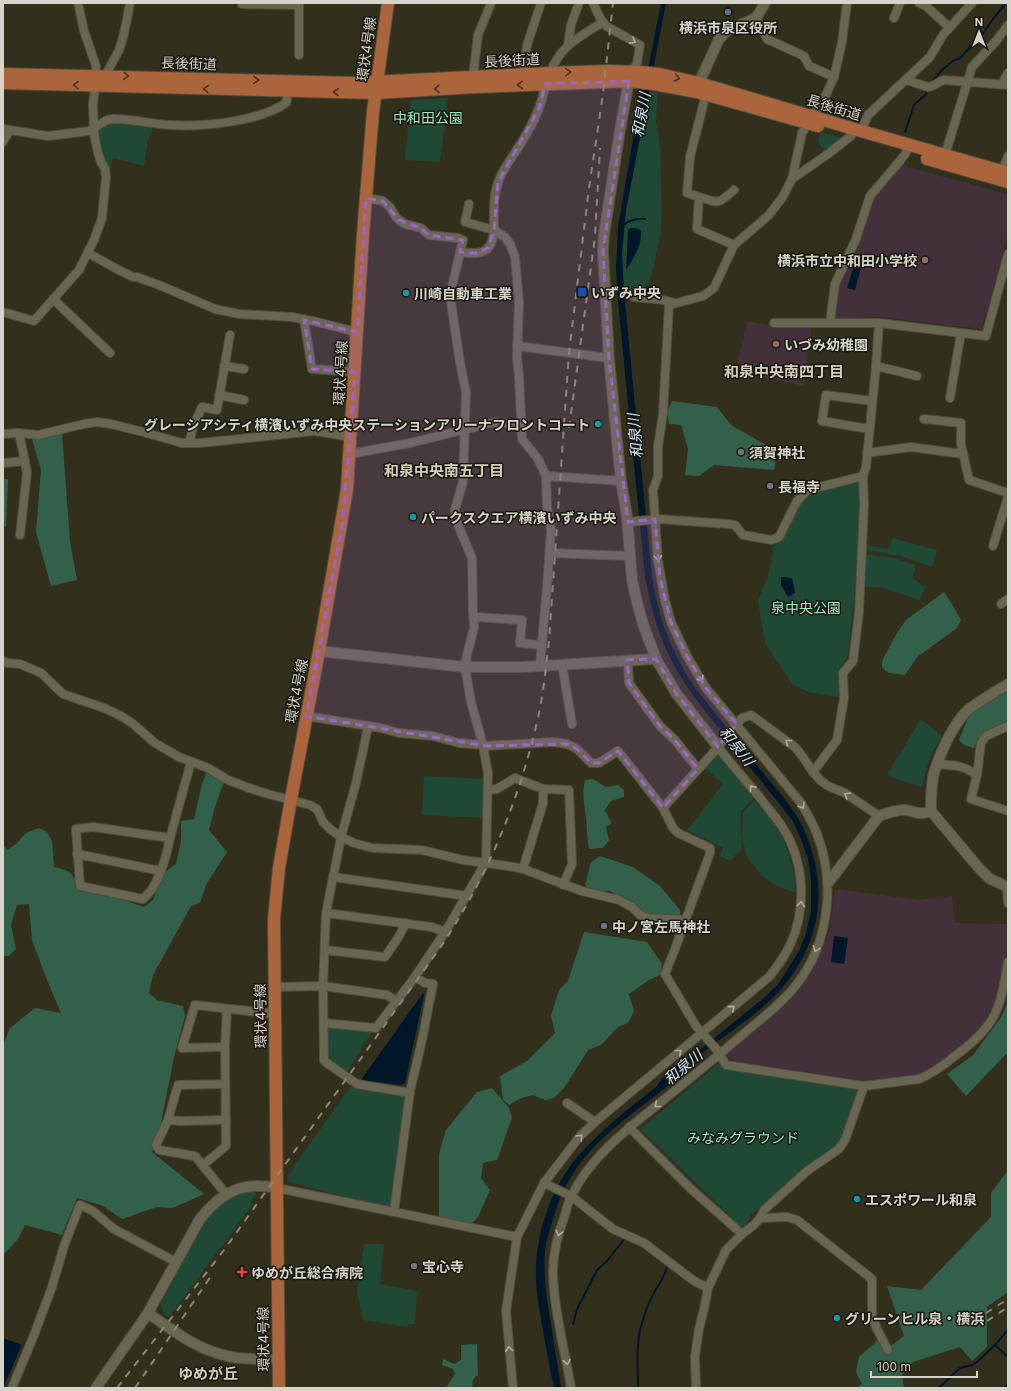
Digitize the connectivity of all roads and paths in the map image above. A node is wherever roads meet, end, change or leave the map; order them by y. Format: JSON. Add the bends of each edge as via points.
{"nodes":[{"id":1,"x":78,"y":3,"type":"edge"},
{"id":2,"x":130,"y":3,"type":"edge"},
{"id":3,"x":242,"y":3,"type":"edge"},
{"id":4,"x":388,"y":3,"type":"edge"},
{"id":5,"x":491,"y":3,"type":"edge"},
{"id":6,"x":541,"y":3,"type":"edge"},
{"id":7,"x":579,"y":3,"type":"edge"},
{"id":8,"x":593,"y":3,"type":"edge"},
{"id":9,"x":765,"y":3,"type":"edge"},
{"id":10,"x":847,"y":3,"type":"edge"},
{"id":11,"x":900,"y":3,"type":"edge"},
{"id":12,"x":919,"y":3,"type":"edge"},
{"id":13,"x":972,"y":3,"type":"edge"},
{"id":14,"x":299,"y":4,"type":"edge"},
{"id":15,"x":756,"y":18,"type":"junction"},
{"id":16,"x":894,"y":18,"type":"dead end"},
{"id":17,"x":603,"y":22,"type":"junction"},
{"id":18,"x":1008,"y":25,"type":"edge"},
{"id":19,"x":949,"y":27,"type":"junction"},
{"id":20,"x":568,"y":45,"type":"junction"},
{"id":21,"x":299,"y":55,"type":"dead end"},
{"id":22,"x":1008,"y":73,"type":"edge"},
{"id":23,"x":3,"y":74,"type":"edge"},
{"id":24,"x":523,"y":75,"type":"junction"},
{"id":25,"x":634,"y":76,"type":"junction"},
{"id":26,"x":473,"y":77,"type":"junction"},
{"id":27,"x":834,"y":77,"type":"junction"},
{"id":28,"x":547,"y":78,"type":"junction"},
{"id":29,"x":99,"y":79,"type":"junction"},
{"id":30,"x":906,"y":80,"type":"junction"},
{"id":31,"x":967,"y":82,"type":"junction"},
{"id":32,"x":3,"y":83,"type":"edge"},
{"id":33,"x":1005,"y":84,"type":"edge"},
{"id":34,"x":376,"y":87,"type":"junction"},
{"id":35,"x":701,"y":90,"type":"junction"},
{"id":36,"x":289,"y":91,"type":"junction"},
{"id":37,"x":810,"y":120,"type":"junction"},
{"id":38,"x":94,"y":128,"type":"junction"},
{"id":39,"x":6,"y":130,"type":"edge"},
{"id":40,"x":856,"y":134,"type":"junction"},
{"id":41,"x":3,"y":142,"type":"edge"},
{"id":42,"x":907,"y":149,"type":"junction"},
{"id":43,"x":945,"y":155,"type":"junction"},
{"id":44,"x":1008,"y":156,"type":"edge"},
{"id":45,"x":1005,"y":172,"type":"edge"},
{"id":46,"x":792,"y":179,"type":"junction"},
{"id":47,"x":1008,"y":182,"type":"edge"},
{"id":48,"x":734,"y":190,"type":"dead end"},
{"id":49,"x":699,"y":197,"type":"junction"},
{"id":50,"x":366,"y":198,"type":"junction"},
{"id":51,"x":470,"y":204,"type":"dead end"},
{"id":52,"x":494,"y":230,"type":"junction"},
{"id":53,"x":734,"y":246,"type":"junction"},
{"id":54,"x":460,"y":252,"type":"junction"},
{"id":55,"x":88,"y":253,"type":"junction"},
{"id":56,"x":1008,"y":254,"type":"edge"},
{"id":57,"x":634,"y":297,"type":"dead end"},
{"id":58,"x":54,"y":299,"type":"junction"},
{"id":59,"x":676,"y":303,"type":"junction"},
{"id":60,"x":3,"y":312,"type":"edge"},
{"id":61,"x":304,"y":320,"type":"junction"},
{"id":62,"x":830,"y":322,"type":"junction"},
{"id":63,"x":774,"y":323,"type":"dead end"},
{"id":64,"x":879,"y":323,"type":"junction"},
{"id":65,"x":357,"y":332,"type":"junction"},
{"id":66,"x":961,"y":333,"type":"junction"},
{"id":67,"x":230,"y":335,"type":"dead end"},
{"id":68,"x":517,"y":346,"type":"junction"},
{"id":69,"x":110,"y":353,"type":"dead end"},
{"id":70,"x":609,"y":358,"type":"junction"},
{"id":71,"x":224,"y":366,"type":"junction"},
{"id":72,"x":876,"y":366,"type":"junction"},
{"id":73,"x":244,"y":369,"type":"dead end"},
{"id":74,"x":355,"y":372,"type":"junction"},
{"id":75,"x":917,"y":376,"type":"dead end"},
{"id":76,"x":219,"y":395,"type":"junction"},
{"id":77,"x":950,"y":398,"type":"dead end"},
{"id":78,"x":244,"y":400,"type":"dead end"},
{"id":79,"x":872,"y":401,"type":"junction"},
{"id":80,"x":924,"y":419,"type":"dead end"},
{"id":81,"x":521,"y":425,"type":"junction"},
{"id":82,"x":869,"y":429,"type":"junction"},
{"id":83,"x":465,"y":430,"type":"junction"},
{"id":84,"x":4,"y":433,"type":"edge"},
{"id":85,"x":19,"y":433,"type":"junction"},
{"id":86,"x":351,"y":437,"type":"junction"},
{"id":87,"x":189,"y":443,"type":"junction"},
{"id":88,"x":867,"y":453,"type":"junction"},
{"id":89,"x":350,"y":454,"type":"junction"},
{"id":90,"x":963,"y":454,"type":"junction"},
{"id":91,"x":25,"y":462,"type":"junction"},
{"id":92,"x":4,"y":463,"type":"edge"},
{"id":93,"x":546,"y":476,"type":"junction"},
{"id":94,"x":863,"y":476,"type":"junction"},
{"id":95,"x":621,"y":481,"type":"junction"},
{"id":96,"x":1008,"y":493,"type":"edge"},
{"id":97,"x":1008,"y":496,"type":"edge"},
{"id":98,"x":653,"y":519,"type":"junction"},
{"id":99,"x":630,"y":521,"type":"junction"},
{"id":100,"x":20,"y":535,"type":"dead end"},
{"id":101,"x":993,"y":546,"type":"dead end"},
{"id":102,"x":550,"y":553,"type":"junction"},
{"id":103,"x":630,"y":556,"type":"junction"},
{"id":104,"x":1008,"y":599,"type":"edge"},
{"id":105,"x":1001,"y":604,"type":"dead end"},
{"id":106,"x":474,"y":617,"type":"junction"},
{"id":107,"x":542,"y":645,"type":"junction"},
{"id":108,"x":319,"y":651,"type":"junction"},
{"id":109,"x":656,"y":659,"type":"junction"},
{"id":110,"x":628,"y":660,"type":"junction"},
{"id":111,"x":3,"y":661,"type":"edge"},
{"id":112,"x":562,"y":664,"type":"junction"},
{"id":113,"x":540,"y":665,"type":"junction"},
{"id":114,"x":465,"y":667,"type":"junction"},
{"id":115,"x":1008,"y":684,"type":"edge"},
{"id":116,"x":306,"y":716,"type":"junction"},
{"id":117,"x":572,"y":724,"type":"dead end"},
{"id":118,"x":735,"y":726,"type":"junction"},
{"id":119,"x":1008,"y":726,"type":"edge"},
{"id":120,"x":368,"y":727,"type":"junction"},
{"id":121,"x":720,"y":744,"type":"junction"},
{"id":122,"x":483,"y":745,"type":"junction"},
{"id":123,"x":191,"y":762,"type":"junction"},
{"id":124,"x":936,"y":764,"type":"junction"},
{"id":125,"x":698,"y":769,"type":"junction"},
{"id":126,"x":813,"y":772,"type":"junction"},
{"id":127,"x":977,"y":775,"type":"junction"},
{"id":128,"x":543,"y":789,"type":"junction"},
{"id":129,"x":488,"y":790,"type":"junction"},
{"id":130,"x":291,"y":799,"type":"junction"},
{"id":131,"x":663,"y":808,"type":"junction"},
{"id":132,"x":930,"y":811,"type":"junction"},
{"id":133,"x":1008,"y":811,"type":"edge"},
{"id":134,"x":879,"y":816,"type":"junction"},
{"id":135,"x":341,"y":837,"type":"junction"},
{"id":136,"x":170,"y":838,"type":"junction"},
{"id":137,"x":77,"y":854,"type":"junction"},
{"id":138,"x":486,"y":862,"type":"junction"},
{"id":139,"x":523,"y":870,"type":"junction"},
{"id":140,"x":161,"y":871,"type":"junction"},
{"id":141,"x":333,"y":877,"type":"junction"},
{"id":142,"x":828,"y":883,"type":"junction"},
{"id":143,"x":563,"y":885,"type":"junction"},
{"id":144,"x":1008,"y":887,"type":"edge"},
{"id":145,"x":467,"y":896,"type":"junction"},
{"id":146,"x":1008,"y":903,"type":"edge"},
{"id":147,"x":326,"y":913,"type":"junction"},
{"id":148,"x":685,"y":920,"type":"junction"},
{"id":149,"x":406,"y":923,"type":"junction"},
{"id":150,"x":445,"y":932,"type":"junction"},
{"id":151,"x":325,"y":950,"type":"junction"},
{"id":152,"x":1008,"y":962,"type":"edge"},
{"id":153,"x":415,"y":977,"type":"junction"},
{"id":154,"x":324,"y":986,"type":"junction"},
{"id":155,"x":275,"y":987,"type":"junction"},
{"id":156,"x":396,"y":1001,"type":"junction"},
{"id":157,"x":227,"y":1009,"type":"junction"},
{"id":158,"x":275,"y":1014,"type":"junction"},
{"id":159,"x":324,"y":1022,"type":"junction"},
{"id":160,"x":704,"y":1035,"type":"junction"},
{"id":161,"x":225,"y":1047,"type":"junction"},
{"id":162,"x":718,"y":1052,"type":"junction"},
{"id":163,"x":226,"y":1084,"type":"junction"},
{"id":164,"x":864,"y":1086,"type":"junction"},
{"id":165,"x":410,"y":1093,"type":"junction"},
{"id":166,"x":567,"y":1103,"type":"dead end"},
{"id":167,"x":168,"y":1120,"type":"junction"},
{"id":168,"x":226,"y":1120,"type":"junction"},
{"id":169,"x":595,"y":1122,"type":"junction"},
{"id":170,"x":629,"y":1127,"type":"junction"},
{"id":171,"x":203,"y":1165,"type":"junction"},
{"id":172,"x":548,"y":1185,"type":"junction"},
{"id":173,"x":277,"y":1188,"type":"junction"},
{"id":174,"x":226,"y":1194,"type":"junction"},
{"id":175,"x":570,"y":1195,"type":"junction"},
{"id":176,"x":394,"y":1212,"type":"junction"},
{"id":177,"x":760,"y":1218,"type":"junction"},
{"id":178,"x":742,"y":1234,"type":"junction"},
{"id":179,"x":517,"y":1236,"type":"junction"},
{"id":180,"x":176,"y":1262,"type":"junction"},
{"id":181,"x":708,"y":1288,"type":"junction"},
{"id":182,"x":148,"y":1313,"type":"junction"},
{"id":183,"x":888,"y":1350,"type":"dead end"},
{"id":184,"x":279,"y":1360,"type":"junction"},
{"id":185,"x":12,"y":1388,"type":"edge"},
{"id":186,"x":96,"y":1388,"type":"edge"},
{"id":187,"x":279,"y":1388,"type":"edge"},
{"id":188,"x":513,"y":1388,"type":"edge"},
{"id":189,"x":571,"y":1388,"type":"edge"},
{"id":190,"x":696,"y":1388,"type":"edge"}],
"edges":[{"from":1,"to":29,"type":"street"},
{"from":2,"to":29,"type":"street","via":[[118,50]]},
{"from":3,"to":14,"type":"street","via":[[270,6]]},
{"from":4,"to":34,"type":"main road","name":"環状4号線"},
{"from":5,"to":26,"type":"street","via":[[478,34]]},
{"from":6,"to":24,"type":"street","via":[[527,45]]},
{"from":7,"to":20,"type":"street","via":[[571,25]]},
{"from":8,"to":17,"type":"street"},
{"from":9,"to":15,"type":"street"},
{"from":10,"to":27,"type":"street"},
{"from":11,"to":16,"type":"street"},
{"from":12,"to":19,"type":"street","via":[[926,6]]},
{"from":13,"to":19,"type":"street"},
{"from":14,"to":21,"type":"street"},
{"from":15,"to":27,"type":"street","via":[[767,39],[804,56],[809,66]]},
{"from":15,"to":35,"type":"street","via":[[719,39]]},
{"from":17,"to":20,"type":"street"},
{"from":17,"to":25,"type":"street","one_way":true,"via":[[640,45]]},
{"from":18,"to":31,"type":"street","via":[[972,67]]},
{"from":19,"to":30,"type":"street","via":[[930,57]]},
{"from":20,"to":28,"type":"street","via":[[555,60]]},
{"from":22,"to":33,"type":"street"},
{"from":23,"to":29,"type":"main road","name":"長後街道"},
{"from":24,"to":26,"type":"main road","name":"長後街道"},
{"from":24,"to":28,"type":"main road","name":"長後街道"},
{"from":25,"to":28,"type":"main road","name":"長後街道"},
{"from":25,"to":35,"type":"main road","name":"長後街道"},
{"from":25,"to":70,"type":"street","via":[[620,130],[602,252]]},
{"from":26,"to":34,"type":"main road","name":"長後街道"},
{"from":27,"to":37,"type":"street"},
{"from":28,"to":34,"type":"main road","name":"長後街道","one_way":true},
{"from":28,"to":52,"type":"street","via":[[539,108],[498,182]]},
{"from":29,"to":32,"type":"main road","name":"長後街道","one_way":true},
{"from":29,"to":34,"type":"main road","name":"長後街道","one_way":true,"via":[[258,80]]},
{"from":36,"to":29,"type":"main road","name":"長後街道","one_way":true},
{"from":29,"to":38,"type":"street","via":[[93,103]]},
{"from":30,"to":31,"type":"street","via":[[929,86],[945,80]]},
{"from":30,"to":40,"type":"street","via":[[868,115]]},
{"from":31,"to":33,"type":"street"},
{"from":31,"to":43,"type":"street"},
{"from":34,"to":36,"type":"main road","name":"長後街道","one_way":true},
{"from":34,"to":50,"type":"main road","name":"環状4号線"},
{"from":35,"to":37,"type":"main road","name":"長後街道"},
{"from":35,"to":49,"type":"street","via":[[687,193]]},
{"from":36,"to":38,"type":"street","via":[[286,103],[278,108],[240,120],[200,125],[169,125],[114,119]]},
{"from":37,"to":40,"type":"main road","name":"長後街道"},
{"from":37,"to":46,"type":"street","via":[[802,133]]},
{"from":38,"to":39,"type":"street","via":[[89,131],[48,136]]},
{"from":38,"to":55,"type":"street","via":[[106,180],[102,218]]},
{"from":39,"to":41,"type":"street"},
{"from":40,"to":42,"type":"main road","name":"長後街道"},
{"from":40,"to":46,"type":"street"},
{"from":42,"to":43,"type":"main road","name":"長後街道"},
{"from":42,"to":47,"type":"main road","name":"長後街道"},
{"from":42,"to":62,"type":"street","via":[[870,196],[856,239],[835,284]]},
{"from":43,"to":45,"type":"main road","name":"長後街道"},
{"from":44,"to":45,"type":"street"},
{"from":46,"to":53,"type":"street","via":[[768,216]]},
{"from":48,"to":49,"type":"street","via":[[716,202]]},
{"from":49,"to":53,"type":"street","via":[[697,229]]},
{"from":50,"to":54,"type":"street","via":[[383,201],[399,220],[421,228],[429,235],[463,240]]},
{"from":50,"to":65,"type":"main road","name":"環状4号線"},
{"from":51,"to":52,"type":"street","via":[[465,222]]},
{"from":52,"to":54,"type":"street","via":[[488,248],[475,253]]},
{"from":52,"to":68,"type":"street","via":[[505,237],[516,257],[519,302]]},
{"from":53,"to":59,"type":"street","via":[[714,288],[703,296]]},
{"from":54,"to":83,"type":"street","via":[[450,295],[466,392]]},
{"from":55,"to":58,"type":"street","via":[[79,270]]},
{"from":55,"to":61,"type":"street","via":[[133,277],[137,276],[159,284],[215,309],[239,314]]},
{"from":56,"to":66,"type":"street","via":[[986,336]]},
{"from":57,"to":59,"type":"street"},
{"from":58,"to":60,"type":"street","via":[[34,321]]},
{"from":58,"to":69,"type":"street"},
{"from":59,"to":98,"type":"street","via":[[669,305],[667,317],[663,414],[658,446],[658,476],[653,490]]},
{"from":61,"to":65,"type":"street"},
{"from":61,"to":74,"type":"street","via":[[312,368]]},
{"from":62,"to":63,"type":"street"},
{"from":62,"to":64,"type":"street"},
{"from":64,"to":66,"type":"street"},
{"from":64,"to":72,"type":"street"},
{"from":65,"to":74,"type":"main road","name":"環状4号線"},
{"from":66,"to":77,"type":"street"},
{"from":67,"to":71,"type":"street"},
{"from":68,"to":70,"type":"street"},
{"from":68,"to":81,"type":"street"},
{"from":70,"to":95,"type":"street"},
{"from":71,"to":73,"type":"street"},
{"from":71,"to":76,"type":"street"},
{"from":72,"to":75,"type":"street"},
{"from":72,"to":79,"type":"street"},
{"from":74,"to":86,"type":"main road","name":"環状4号線"},
{"from":76,"to":78,"type":"street"},
{"from":76,"to":87,"type":"street","via":[[217,410],[202,407]]},
{"from":79,"to":82,"type":"street"},
{"from":79,"to":82,"type":"street","via":[[826,395],[822,421]]},
{"from":80,"to":90,"type":"street","via":[[961,423]]},
{"from":81,"to":83,"type":"street","via":[[495,422]]},
{"from":81,"to":93,"type":"street","via":[[522,439],[538,459]]},
{"from":82,"to":88,"type":"street"},
{"from":83,"to":89,"type":"street"},
{"from":83,"to":106,"type":"street","via":[[463,482],[455,518],[472,558]]},
{"from":84,"to":85,"type":"street"},
{"from":85,"to":87,"type":"street","via":[[38,434],[97,422]]},
{"from":85,"to":91,"type":"street"},
{"from":86,"to":87,"type":"street","via":[[315,431]]},
{"from":86,"to":89,"type":"main road","name":"環状4号線"},
{"from":88,"to":90,"type":"street","via":[[911,447]]},
{"from":88,"to":94,"type":"street"},
{"from":89,"to":108,"type":"main road","name":"環状4号線","via":[[343,519]]},
{"from":90,"to":96,"type":"street","via":[[969,480]]},
{"from":91,"to":92,"type":"street"},
{"from":91,"to":100,"type":"street","via":[[27,472]]},
{"from":93,"to":95,"type":"street"},
{"from":93,"to":102,"type":"street","via":[[551,530]]},
{"from":94,"to":98,"type":"street","via":[[808,490],[797,501],[779,537],[772,540],[743,535],[735,525]]},
{"from":94,"to":126,"type":"street","via":[[859,613],[854,661],[843,673],[844,698],[837,740]]},
{"from":95,"to":99,"type":"street"},
{"from":97,"to":101,"type":"street"},
{"from":98,"to":99,"type":"street"},
{"from":98,"to":118,"type":"street","one_way":true,"via":[[660,572],[671,622],[706,688]]},
{"from":99,"to":103,"type":"street"},
{"from":102,"to":103,"type":"street"},
{"from":102,"to":107,"type":"street"},
{"from":103,"to":109,"type":"street","via":[[636,602]]},
{"from":104,"to":105,"type":"street"},
{"from":106,"to":107,"type":"street","via":[[522,620],[520,643]]},
{"from":106,"to":114,"type":"street"},
{"from":107,"to":113,"type":"street"},
{"from":108,"to":114,"type":"street"},
{"from":108,"to":116,"type":"main road","name":"環状4号線"},
{"from":109,"to":110,"type":"street"},
{"from":109,"to":121,"type":"street","via":[[676,693]]},
{"from":110,"to":112,"type":"street"},
{"from":110,"to":125,"type":"street","via":[[629,683],[660,726]]},
{"from":111,"to":123,"type":"street","via":[[20,664],[41,673],[63,694],[121,716],[170,753]]},
{"from":112,"to":113,"type":"street"},
{"from":112,"to":117,"type":"street"},
{"from":113,"to":114,"type":"street"},
{"from":114,"to":122,"type":"street","via":[[471,702]]},
{"from":115,"to":124,"type":"street","via":[[960,718]]},
{"from":116,"to":120,"type":"street"},
{"from":116,"to":130,"type":"main road","name":"環状4号線"},
{"from":118,"to":121,"type":"street"},
{"from":126,"to":118,"type":"street","one_way":true,"via":[[796,748],[753,716],[745,716]]},
{"from":118,"to":142,"type":"street","one_way":true,"via":[[801,802],[817,834],[824,856]]},
{"from":119,"to":127,"type":"street","via":[[986,736],[981,743]]},
{"from":120,"to":122,"type":"street"},
{"from":120,"to":135,"type":"street"},
{"from":121,"to":125,"type":"street"},
{"from":160,"to":121,"type":"street","one_way":true,"via":[[770,976],[791,942],[797,927],[802,897],[797,859],[784,829]]},
{"from":122,"to":129,"type":"street"},
{"from":122,"to":131,"type":"street","via":[[554,742],[577,749],[591,763],[599,763],[618,751]]},
{"from":123,"to":130,"type":"street","via":[[249,788]]},
{"from":123,"to":136,"type":"street"},
{"from":124,"to":127,"type":"street","via":[[959,765]]},
{"from":124,"to":132,"type":"street"},
{"from":125,"to":131,"type":"street"},
{"from":134,"to":126,"type":"street","one_way":true,"via":[[845,793],[828,786]]},
{"from":127,"to":133,"type":"street","via":[[971,799]]},
{"from":128,"to":129,"type":"street","via":[[515,778],[497,789]]},
{"from":128,"to":139,"type":"street","via":[[543,803]]},
{"from":128,"to":143,"type":"street","via":[[569,790],[572,864]]},
{"from":129,"to":138,"type":"street"},
{"from":130,"to":135,"type":"street","via":[[316,808],[326,825]]},
{"from":130,"to":155,"type":"main road","name":"環状4号線","via":[[279,868],[274,919]]},
{"from":131,"to":148,"type":"street","via":[[678,833],[710,848]]},
{"from":132,"to":134,"type":"street","via":[[924,814],[900,810]]},
{"from":132,"to":144,"type":"street","via":[[978,868],[990,879]]},
{"from":134,"to":142,"type":"street"},
{"from":135,"to":138,"type":"street","via":[[372,848],[422,850],[463,860]]},
{"from":135,"to":141,"type":"street"},
{"from":136,"to":137,"type":"street","via":[[93,827],[76,829]]},
{"from":136,"to":140,"type":"street"},
{"from":137,"to":140,"type":"street"},
{"from":137,"to":140,"type":"street","via":[[80,886],[143,899],[149,894]]},
{"from":138,"to":139,"type":"street"},
{"from":138,"to":145,"type":"street"},
{"from":139,"to":143,"type":"street"},
{"from":141,"to":145,"type":"street"},
{"from":141,"to":147,"type":"street"},
{"from":142,"to":162,"type":"street","one_way":true,"via":[[822,934],[802,976],[783,1000]]},
{"from":143,"to":148,"type":"street","via":[[619,900],[648,918]]},
{"from":144,"to":146,"type":"street"},
{"from":145,"to":150,"type":"street"},
{"from":147,"to":149,"type":"street"},
{"from":147,"to":151,"type":"street"},
{"from":148,"to":160,"type":"street","via":[[665,974]]},
{"from":149,"to":150,"type":"street"},
{"from":149,"to":151,"type":"street","via":[[385,957]]},
{"from":150,"to":153,"type":"street"},
{"from":151,"to":154,"type":"street"},
{"from":152,"to":164,"type":"street","via":[[1005,987],[995,1015],[984,1032],[968,1046],[926,1077]]},
{"from":153,"to":156,"type":"street"},
{"from":153,"to":165,"type":"street","via":[[433,984]]},
{"from":154,"to":155,"type":"street"},
{"from":154,"to":156,"type":"street","via":[[387,995]]},
{"from":154,"to":159,"type":"street"},
{"from":155,"to":158,"type":"main road","name":"環状4号線"},
{"from":156,"to":159,"type":"street","via":[[376,1028]]},
{"from":157,"to":158,"type":"street"},
{"from":157,"to":161,"type":"street"},
{"from":157,"to":161,"type":"street","via":[[195,1005],[182,1048]]},
{"from":158,"to":173,"type":"main road","name":"環状4号線"},
{"from":159,"to":165,"type":"street","via":[[324,1061],[357,1084]]},
{"from":160,"to":162,"type":"street"},
{"from":169,"to":160,"type":"street","one_way":true},
{"from":161,"to":163,"type":"street"},
{"from":162,"to":164,"type":"street","via":[[726,1065]]},
{"from":162,"to":170,"type":"street","one_way":true},
{"from":163,"to":167,"type":"street","via":[[178,1085]]},
{"from":163,"to":168,"type":"street"},
{"from":164,"to":177,"type":"street","via":[[843,1145],[774,1200]]},
{"from":165,"to":176,"type":"street"},
{"from":166,"to":169,"type":"street"},
{"from":167,"to":168,"type":"street"},
{"from":167,"to":171,"type":"street","via":[[156,1145],[159,1150],[196,1156]]},
{"from":168,"to":171,"type":"street","via":[[226,1146]]},
{"from":172,"to":169,"type":"street","one_way":true,"via":[[556,1167],[580,1136]]},
{"from":170,"to":175,"type":"street","via":[[589,1169]]},
{"from":170,"to":178,"type":"street","via":[[691,1189]]},
{"from":171,"to":174,"type":"street"},
{"from":172,"to":175,"type":"street"},
{"from":172,"to":179,"type":"street"},
{"from":173,"to":174,"type":"street","via":[[242,1187]]},
{"from":173,"to":176,"type":"street"},
{"from":173,"to":184,"type":"main road","name":"環状4号線"},
{"from":174,"to":180,"type":"street","via":[[200,1219]]},
{"from":175,"to":181,"type":"street","via":[[613,1229],[644,1243],[694,1282]]},
{"from":175,"to":189,"type":"street","one_way":true,"via":[[560,1228],[553,1272]]},
{"from":176,"to":179,"type":"street"},
{"from":177,"to":178,"type":"street"},
{"from":177,"to":183,"type":"street","via":[[790,1217],[797,1220],[872,1279],[872,1316]]},
{"from":178,"to":181,"type":"street","via":[[726,1250]]},
{"from":188,"to":179,"type":"street","one_way":true,"via":[[506,1311]]},
{"from":180,"to":182,"type":"street"},
{"from":180,"to":185,"type":"street","via":[[114,1229],[93,1211],[80,1205],[40,1321]]},
{"from":181,"to":190,"type":"street","via":[[698,1329],[695,1356]]},
{"from":182,"to":184,"type":"street","via":[[177,1335],[210,1351],[239,1358]]},
{"from":182,"to":186,"type":"street"},
{"from":184,"to":187,"type":"main road","name":"環状4号線"}]}
